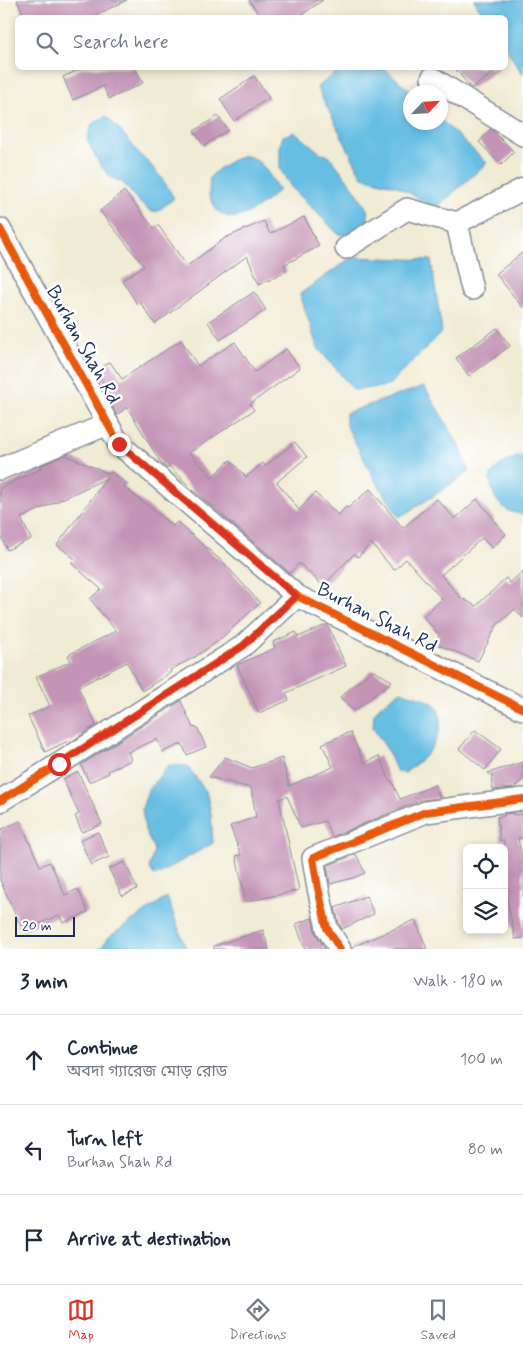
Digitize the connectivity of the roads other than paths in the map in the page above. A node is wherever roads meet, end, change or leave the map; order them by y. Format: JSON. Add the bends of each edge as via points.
{"nodes":[{"id":1,"x":432,"y":78,"type":"dead end"},
{"id":2,"x":523,"y":135,"type":"edge"},
{"id":3,"x":523,"y":188,"type":"edge"},
{"id":4,"x":457,"y":223,"type":"junction"},
{"id":5,"x":0,"y":229,"type":"edge"},
{"id":6,"x":346,"y":248,"type":"dead end"},
{"id":7,"x":472,"y":289,"type":"dead end"},
{"id":8,"x":108,"y":424,"type":"junction"},
{"id":9,"x":0,"y":469,"type":"edge"},
{"id":10,"x":296,"y":596,"type":"junction"},
{"id":11,"x":523,"y":709,"type":"edge"},
{"id":12,"x":523,"y":799,"type":"edge"},
{"id":13,"x":0,"y":800,"type":"edge"},
{"id":14,"x":340,"y":949,"type":"edge"}],
"edges":[{"from":1,"to":2,"type":"street"},
{"from":3,"to":4,"type":"street"},
{"from":4,"to":6,"type":"street","via":[[407,209]]},
{"from":4,"to":7,"type":"street"},
{"from":5,"to":8,"type":"street","name":"Burhan Shah Rd"},
{"from":8,"to":9,"type":"street"},
{"from":8,"to":10,"type":"street","name":"Burhan Shah Rd","via":[[119,444]]},
{"from":10,"to":11,"type":"street","name":"Burhan Shah Rd"},
{"from":10,"to":13,"type":"street","via":[[243,646]]},
{"from":12,"to":14,"type":"street","via":[[426,812],[313,858],[327,928]]}]}
